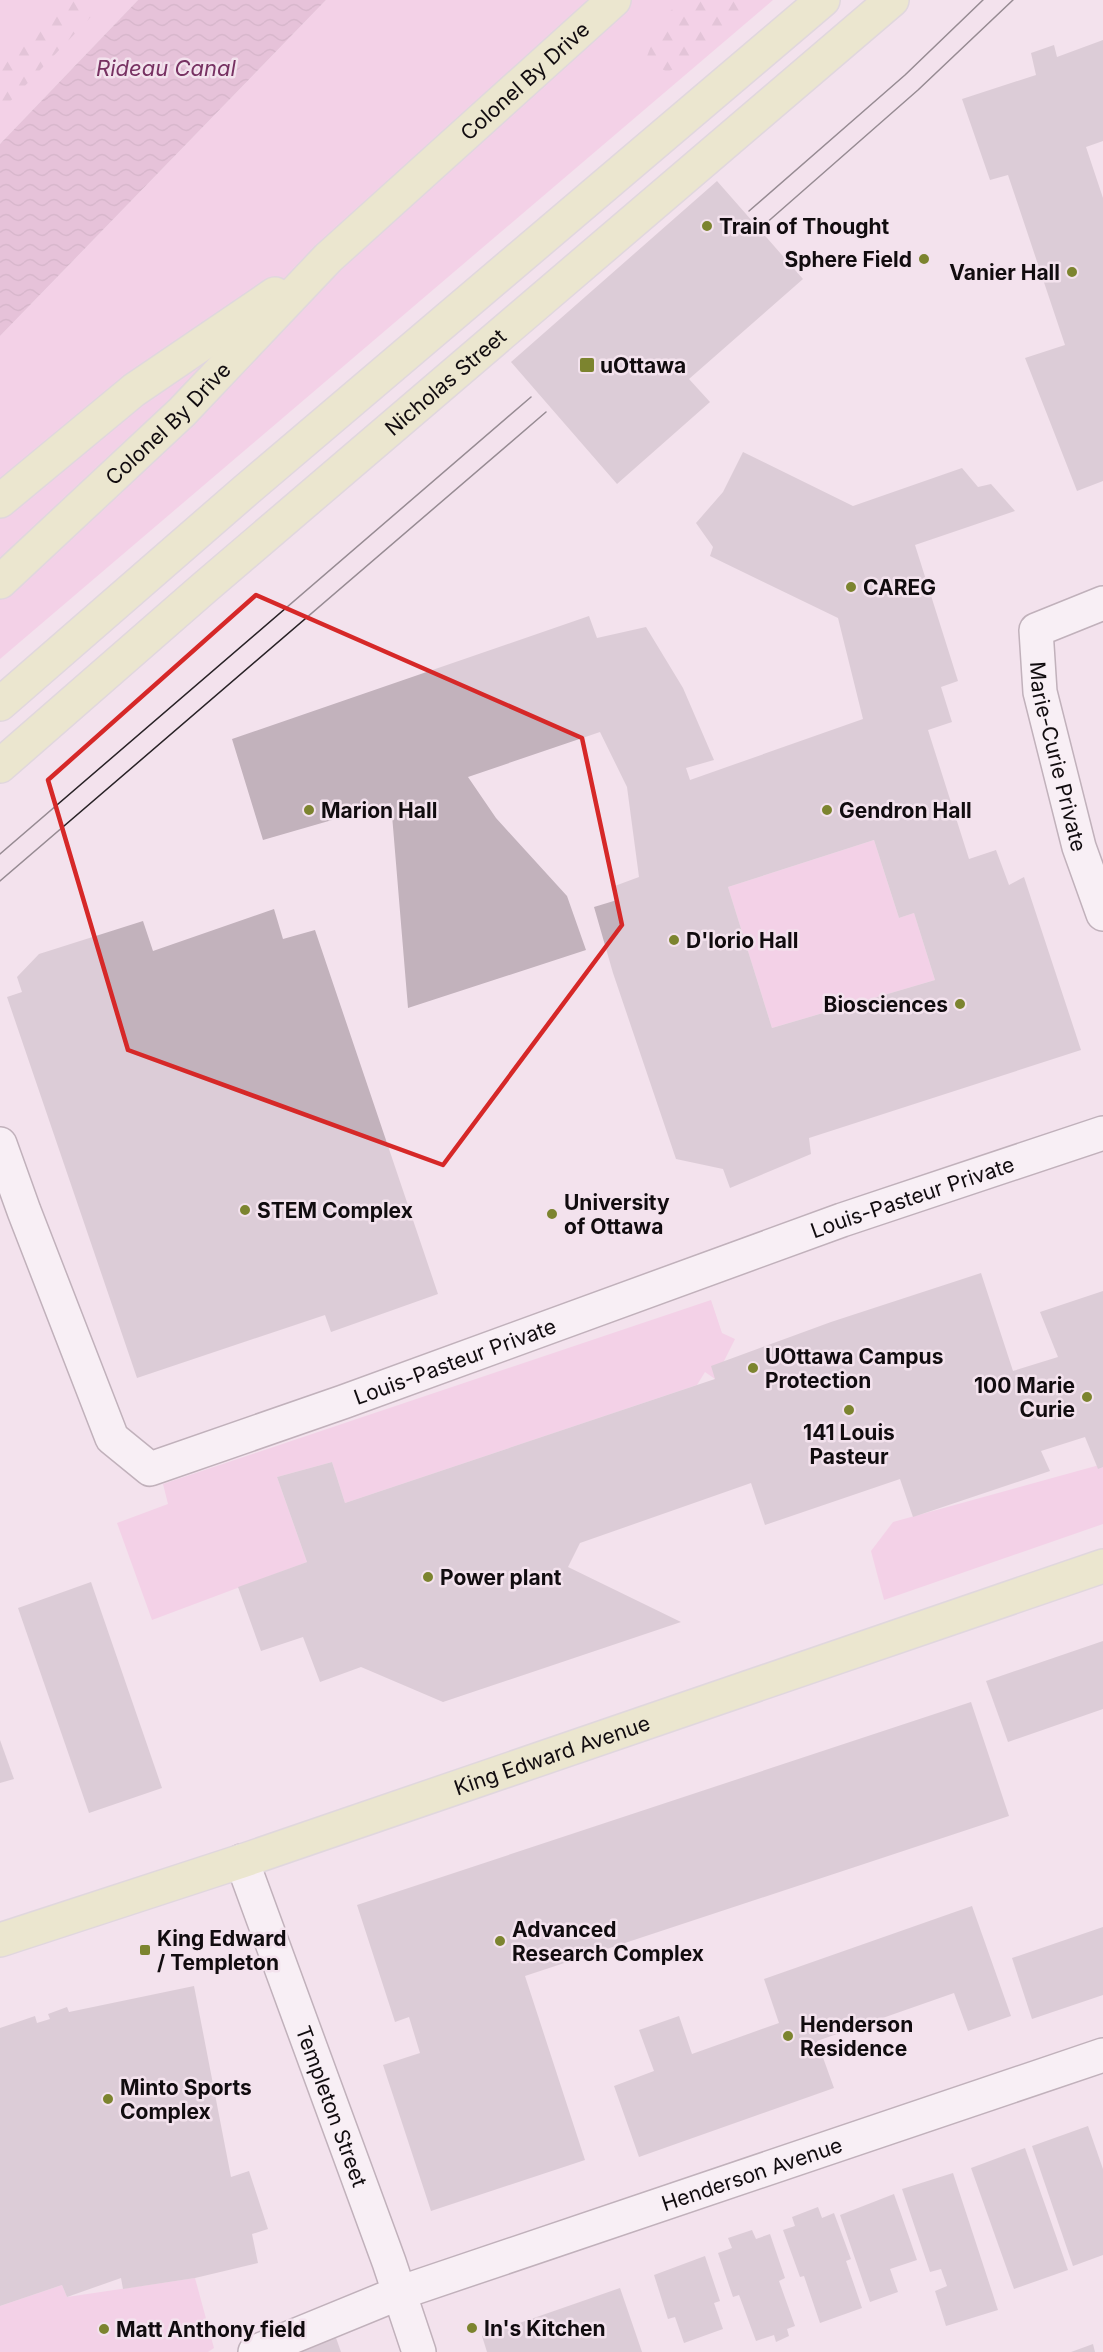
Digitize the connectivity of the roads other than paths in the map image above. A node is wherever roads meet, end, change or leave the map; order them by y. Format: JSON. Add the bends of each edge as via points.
{"nodes":[{"id":1,"x":614,"y":0,"type":"edge"},
{"id":2,"x":823,"y":0,"type":"edge"},
{"id":3,"x":892,"y":0,"type":"edge"},
{"id":4,"x":328,"y":258,"type":"junction"},
{"id":5,"x":0,"y":501,"type":"edge"},
{"id":6,"x":0,"y":582,"type":"edge"},
{"id":7,"x":1103,"y":603,"type":"edge"},
{"id":8,"x":0,"y":704,"type":"edge"},
{"id":9,"x":0,"y":766,"type":"edge"},
{"id":10,"x":1103,"y":914,"type":"edge"},
{"id":11,"x":1103,"y":1133,"type":"edge"},
{"id":12,"x":0,"y":1144,"type":"edge"},
{"id":13,"x":1103,"y":1566,"type":"edge"},
{"id":14,"x":242,"y":1861,"type":"junction"},
{"id":15,"x":0,"y":1940,"type":"edge"},
{"id":16,"x":1103,"y":2055,"type":"edge"},
{"id":17,"x":399,"y":2293,"type":"junction"},
{"id":18,"x":255,"y":2352,"type":"edge"},
{"id":19,"x":419,"y":2352,"type":"edge"}],
"edges":[{"from":1,"to":4,"type":"main road","name":"Colonel By Drive"},
{"from":2,"to":8,"type":"main road"},
{"from":3,"to":9,"type":"main road","name":"Nicholas Street"},
{"from":4,"to":5,"type":"main road","name":"Colonel By Drive","via":[[134,390]]},
{"from":4,"to":6,"type":"main road","name":"Colonel By Drive","via":[[182,412]]},
{"from":7,"to":10,"type":"street","name":"Marie-Curie Private","via":[[1036,630],[1040,692],[1079,847]]},
{"from":11,"to":12,"type":"street","name":"Louis-Pasteur Private","via":[[842,1220],[150,1469],[112,1438]]},
{"from":13,"to":14,"type":"main road","name":"King Edward Avenue"},
{"from":14,"to":15,"type":"main road","name":"King Edward Avenue"},
{"from":14,"to":17,"type":"street","name":"Templeton Street"},
{"from":16,"to":17,"type":"street","name":"Henderson Avenue"},
{"from":17,"to":18,"type":"street","name":"Henderson Avenue"},
{"from":17,"to":19,"type":"street","name":"Templeton Street"}]}
